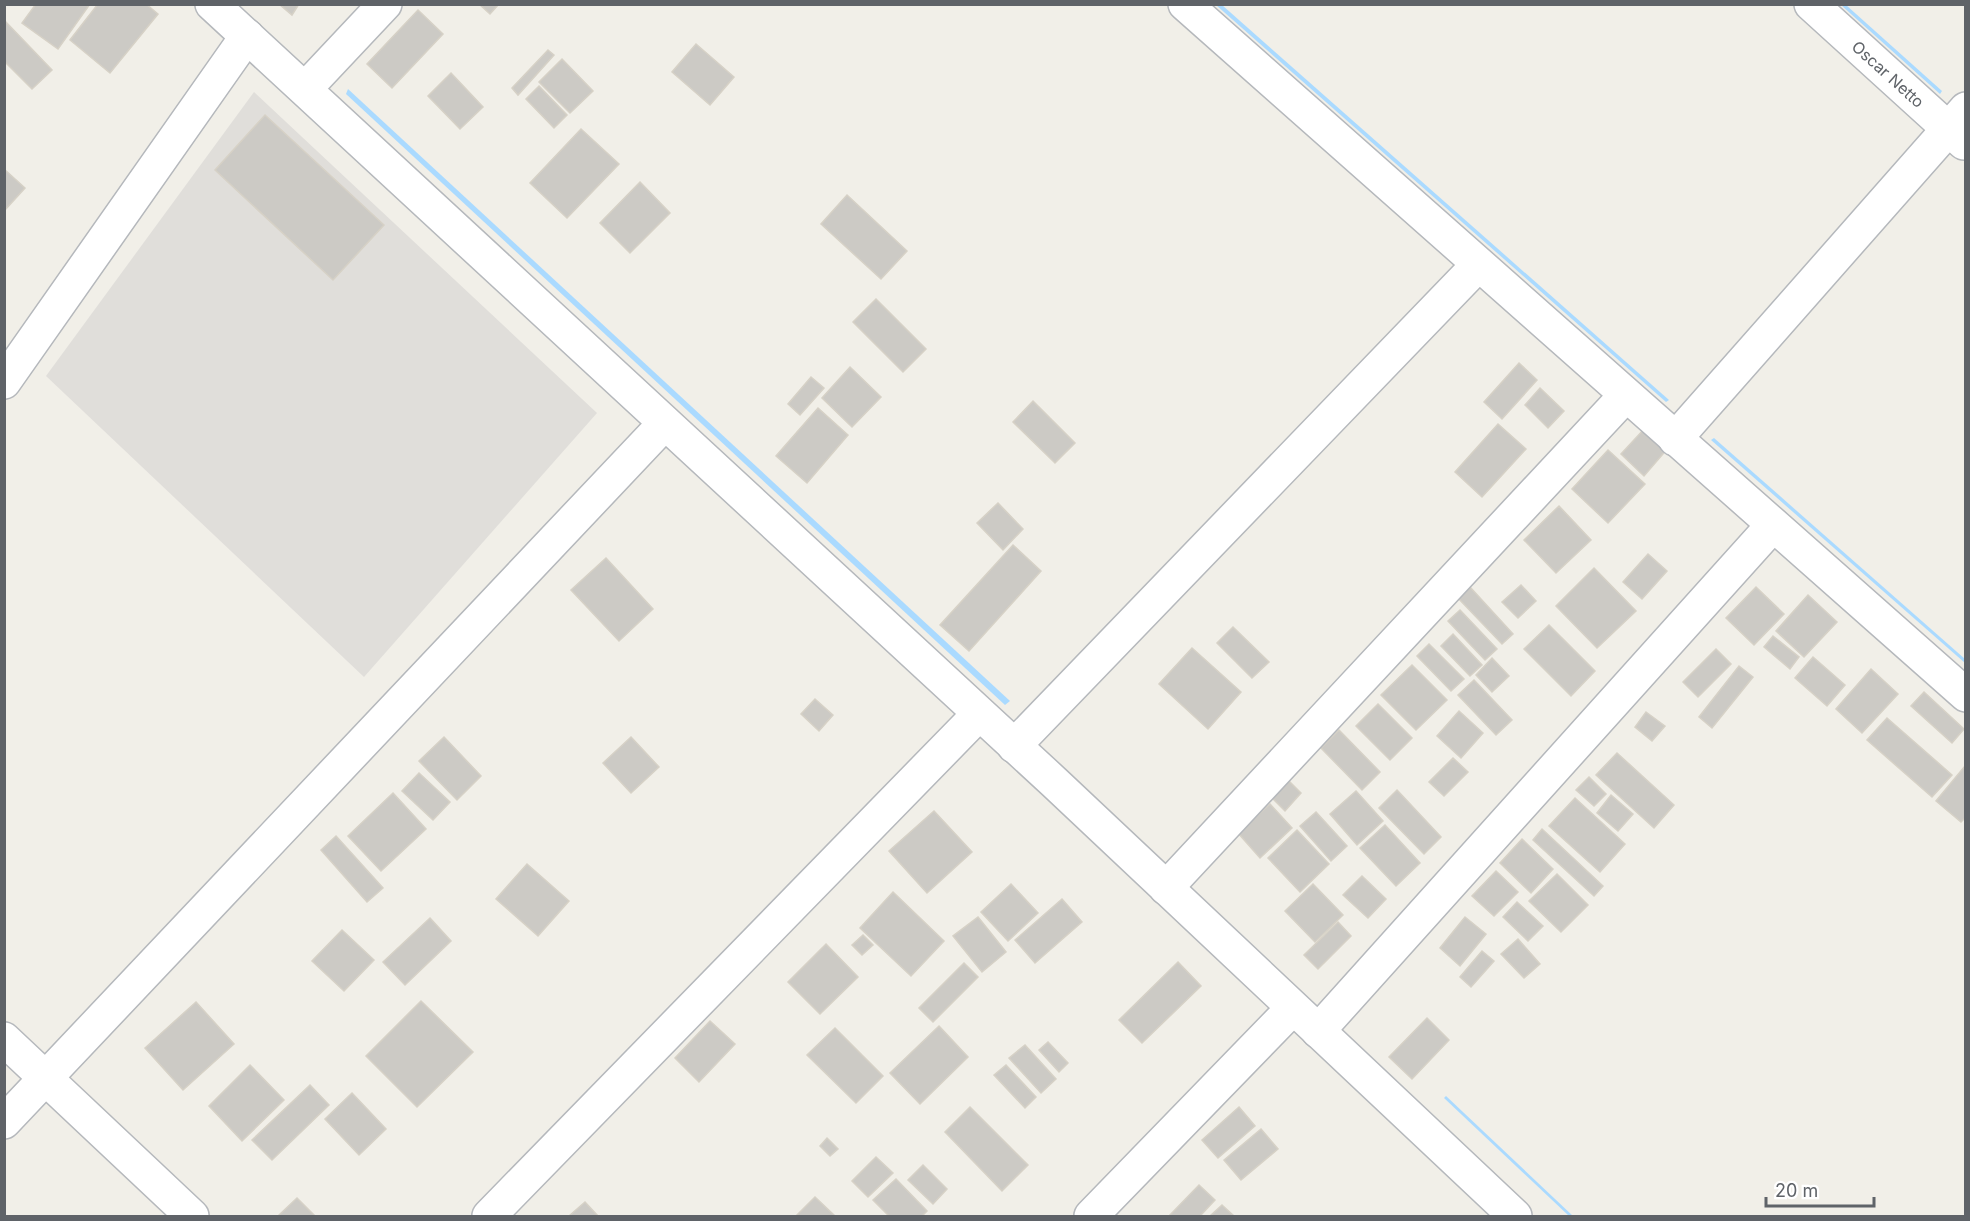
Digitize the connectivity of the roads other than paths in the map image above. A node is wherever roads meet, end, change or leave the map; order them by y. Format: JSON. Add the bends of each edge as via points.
{"nodes":[{"id":1,"x":213,"y":4,"type":"edge"},
{"id":2,"x":385,"y":4,"type":"edge"},
{"id":3,"x":1185,"y":4,"type":"edge"},
{"id":4,"x":1811,"y":4,"type":"edge"},
{"id":5,"x":247,"y":36,"type":"junction"},
{"id":6,"x":305,"y":89,"type":"junction"},
{"id":7,"x":1960,"y":127,"type":"edge"},
{"id":8,"x":1478,"y":266,"type":"junction"},
{"id":9,"x":4,"y":382,"type":"edge"},
{"id":10,"x":1626,"y":395,"type":"junction"},
{"id":11,"x":665,"y":423,"type":"junction"},
{"id":12,"x":1676,"y":438,"type":"junction"},
{"id":13,"x":1773,"y":525,"type":"junction"},
{"id":14,"x":1965,"y":695,"type":"edge"},
{"id":15,"x":979,"y":714,"type":"junction"},
{"id":16,"x":1014,"y":746,"type":"junction"},
{"id":17,"x":1166,"y":888,"type":"junction"},
{"id":18,"x":1293,"y":1008,"type":"junction"},
{"id":19,"x":1318,"y":1031,"type":"junction"},
{"id":20,"x":4,"y":1039,"type":"edge"},
{"id":21,"x":46,"y":1079,"type":"junction"},
{"id":22,"x":4,"y":1122,"type":"edge"},
{"id":23,"x":192,"y":1216,"type":"edge"},
{"id":24,"x":489,"y":1216,"type":"edge"},
{"id":25,"x":1091,"y":1216,"type":"edge"},
{"id":26,"x":1515,"y":1216,"type":"edge"}],
"edges":[{"from":1,"to":5,"type":"street"},
{"from":2,"to":6,"type":"street"},
{"from":3,"to":8,"type":"street"},
{"from":4,"to":7,"type":"street","name":"Oscar Netto"},
{"from":5,"to":6,"type":"street"},
{"from":5,"to":9,"type":"street"},
{"from":6,"to":11,"type":"street"},
{"from":7,"to":12,"type":"street"},
{"from":8,"to":10,"type":"street"},
{"from":8,"to":16,"type":"street"},
{"from":10,"to":12,"type":"street"},
{"from":10,"to":17,"type":"street"},
{"from":11,"to":15,"type":"street"},
{"from":11,"to":21,"type":"street"},
{"from":12,"to":13,"type":"street"},
{"from":13,"to":14,"type":"street"},
{"from":13,"to":19,"type":"street"},
{"from":15,"to":16,"type":"street"},
{"from":15,"to":24,"type":"street"},
{"from":16,"to":17,"type":"street"},
{"from":17,"to":18,"type":"street"},
{"from":18,"to":19,"type":"street"},
{"from":18,"to":25,"type":"street"},
{"from":19,"to":26,"type":"street"},
{"from":20,"to":21,"type":"street"},
{"from":21,"to":22,"type":"street"},
{"from":21,"to":23,"type":"street"}]}
